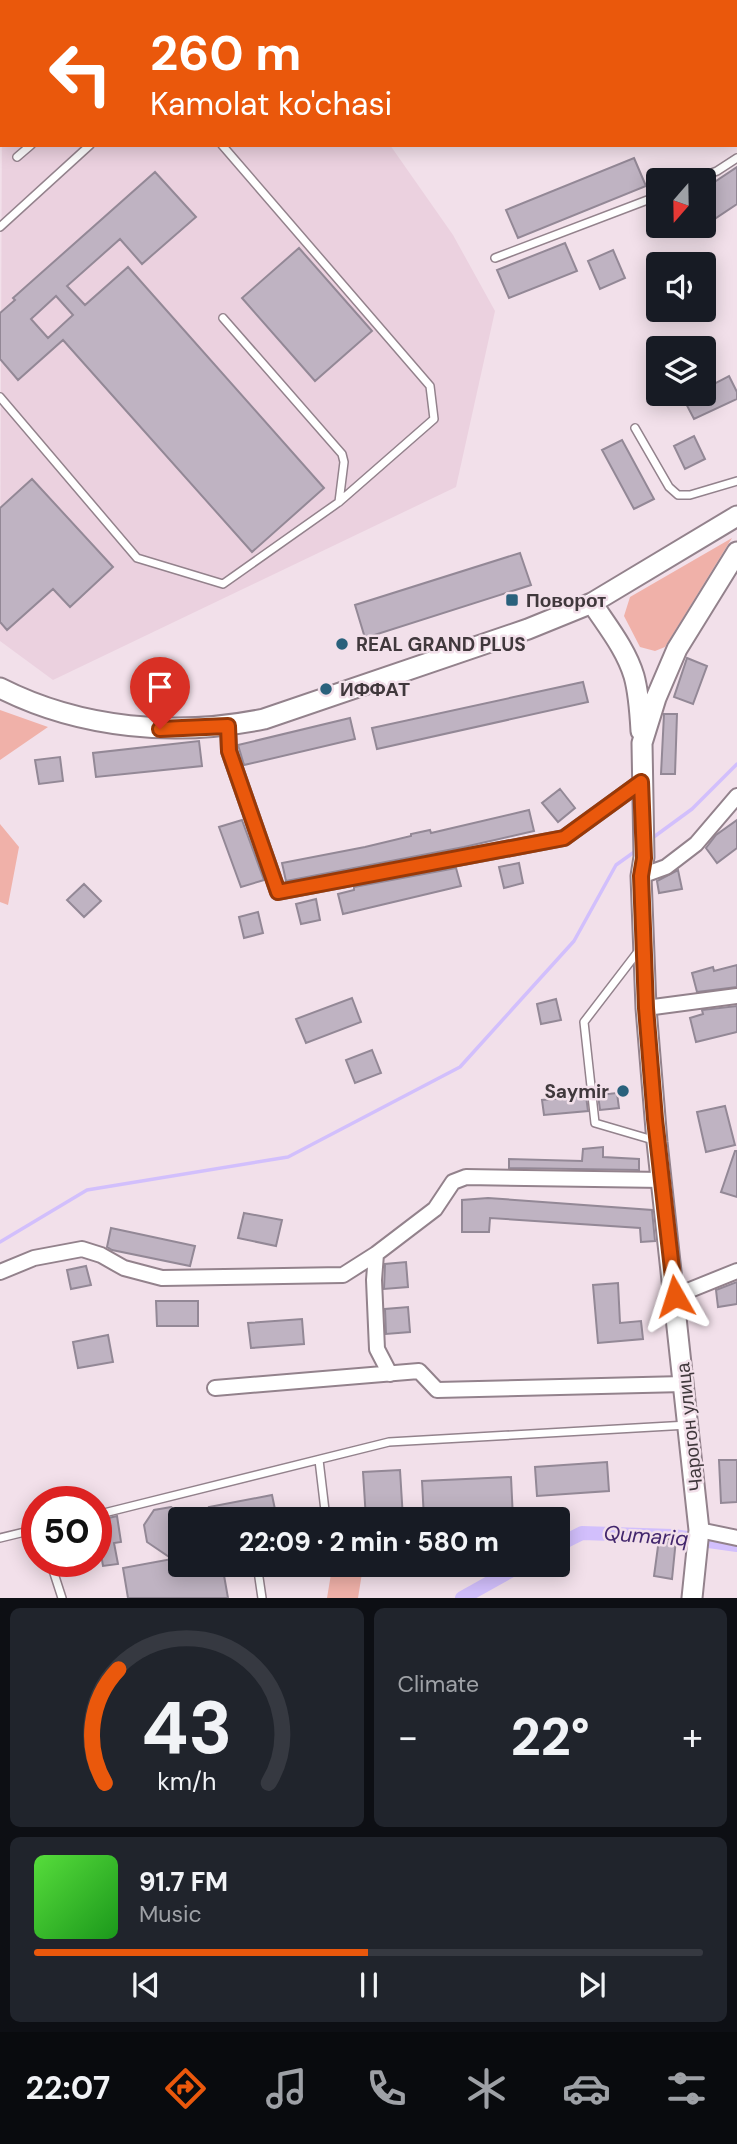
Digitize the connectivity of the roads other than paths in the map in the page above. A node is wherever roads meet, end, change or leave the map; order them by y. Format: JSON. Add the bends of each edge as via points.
{"nodes":[{"id":1,"x":29,"y":147,"type":"edge"},
{"id":2,"x":88,"y":147,"type":"edge"},
{"id":3,"x":224,"y":147,"type":"edge"},
{"id":4,"x":17,"y":157,"type":"dead end"},
{"id":5,"x":737,"y":158,"type":"edge"},
{"id":6,"x":716,"y":171,"type":"edge"},
{"id":7,"x":646,"y":201,"type":"edge"},
{"id":8,"x":0,"y":228,"type":"edge"},
{"id":9,"x":495,"y":258,"type":"dead end"},
{"id":10,"x":223,"y":318,"type":"dead end"},
{"id":11,"x":0,"y":397,"type":"edge"},
{"id":12,"x":635,"y":428,"type":"dead end"},
{"id":13,"x":737,"y":481,"type":"edge"},
{"id":14,"x":339,"y":502,"type":"junction"},
{"id":15,"x":737,"y":516,"type":"edge"},
{"id":16,"x":737,"y":552,"type":"edge"},
{"id":17,"x":592,"y":603,"type":"junction"},
{"id":18,"x":0,"y":688,"type":"edge"},
{"id":19,"x":228,"y":726,"type":"junction"},
{"id":20,"x":642,"y":743,"type":"junction"},
{"id":21,"x":641,"y":782,"type":"junction"},
{"id":22,"x":737,"y":796,"type":"edge"},
{"id":23,"x":643,"y":867,"type":"junction"},
{"id":24,"x":645,"y":943,"type":"junction"},
{"id":25,"x":737,"y":996,"type":"edge"},
{"id":26,"x":646,"y":1008,"type":"junction"},
{"id":27,"x":657,"y":1142,"type":"junction"},
{"id":28,"x":663,"y":1180,"type":"junction"},
{"id":29,"x":376,"y":1254,"type":"junction"},
{"id":30,"x":737,"y":1271,"type":"edge"},
{"id":31,"x":0,"y":1272,"type":"edge"},
{"id":32,"x":675,"y":1296,"type":"junction"},
{"id":33,"x":390,"y":1374,"type":"junction"},
{"id":34,"x":684,"y":1384,"type":"junction"},
{"id":35,"x":215,"y":1388,"type":"dead end"},
{"id":36,"x":688,"y":1425,"type":"junction"},
{"id":37,"x":319,"y":1460,"type":"junction"},
{"id":38,"x":325,"y":1507,"type":"edge"},
{"id":39,"x":112,"y":1511,"type":"edge"},
{"id":40,"x":699,"y":1530,"type":"junction"},
{"id":41,"x":21,"y":1533,"type":"edge"},
{"id":42,"x":0,"y":1538,"type":"edge"},
{"id":43,"x":737,"y":1538,"type":"edge"},
{"id":44,"x":55,"y":1577,"type":"edge"},
{"id":45,"x":259,"y":1577,"type":"edge"},
{"id":46,"x":62,"y":1598,"type":"edge"},
{"id":47,"x":262,"y":1598,"type":"edge"},
{"id":48,"x":692,"y":1598,"type":"edge"}],
"edges":[{"from":1,"to":4,"type":"lane"},
{"from":2,"to":8,"type":"lane"},
{"from":3,"to":14,"type":"lane","via":[[430,386],[434,419]]},
{"from":5,"to":6,"type":"lane"},
{"from":7,"to":9,"type":"lane"},
{"from":10,"to":14,"type":"lane","via":[[342,454]]},
{"from":11,"to":14,"type":"lane","via":[[137,558],[223,584]]},
{"from":12,"to":13,"type":"lane","via":[[678,495]]},
{"from":15,"to":17,"type":"main road"},
{"from":16,"to":20,"type":"main road","name":"Чарогон улица","via":[[677,649]]},
{"from":17,"to":19,"type":"main road","via":[[264,719]]},
{"from":17,"to":20,"type":"main road","via":[[633,675]]},
{"from":18,"to":19,"type":"main road","via":[[104,721],[160,729]]},
{"from":19,"to":21,"type":"street","via":[[229,751],[278,892],[564,838]]},
{"from":20,"to":21,"type":"main road","name":"Чарогон улица"},
{"from":21,"to":23,"type":"main road","name":"Чарогон улица"},
{"from":22,"to":23,"type":"street","via":[[696,844],[666,867]]},
{"from":23,"to":24,"type":"main road","name":"Чарогон улица"},
{"from":24,"to":26,"type":"main road","name":"Чарогон улица"},
{"from":24,"to":27,"type":"lane","via":[[584,1022],[594,1123]]},
{"from":25,"to":26,"type":"street"},
{"from":26,"to":27,"type":"main road","name":"Чарогон улица"},
{"from":27,"to":28,"type":"main road","name":"Чарогон улица"},
{"from":28,"to":29,"type":"street","via":[[466,1177],[453,1182],[435,1209]]},
{"from":28,"to":32,"type":"main road","name":"Чарогон улица"},
{"from":29,"to":31,"type":"street","via":[[343,1275],[162,1278],[124,1268],[82,1248],[34,1258]]},
{"from":29,"to":33,"type":"street","via":[[377,1349]]},
{"from":30,"to":32,"type":"street"},
{"from":32,"to":34,"type":"main road","name":"Чарогон улица"},
{"from":33,"to":34,"type":"street","via":[[419,1371],[437,1391]]},
{"from":33,"to":35,"type":"street"},
{"from":34,"to":36,"type":"main road","name":"Чарогон улица"},
{"from":36,"to":37,"type":"lane","via":[[389,1442]]},
{"from":36,"to":40,"type":"main road","name":"Чарогон улица"},
{"from":37,"to":38,"type":"lane"},
{"from":37,"to":39,"type":"lane"},
{"from":40,"to":43,"type":"street"},
{"from":40,"to":48,"type":"main road","name":"Чарогон улица"},
{"from":41,"to":42,"type":"lane"},
{"from":44,"to":46,"type":"lane"},
{"from":45,"to":47,"type":"lane"}]}
